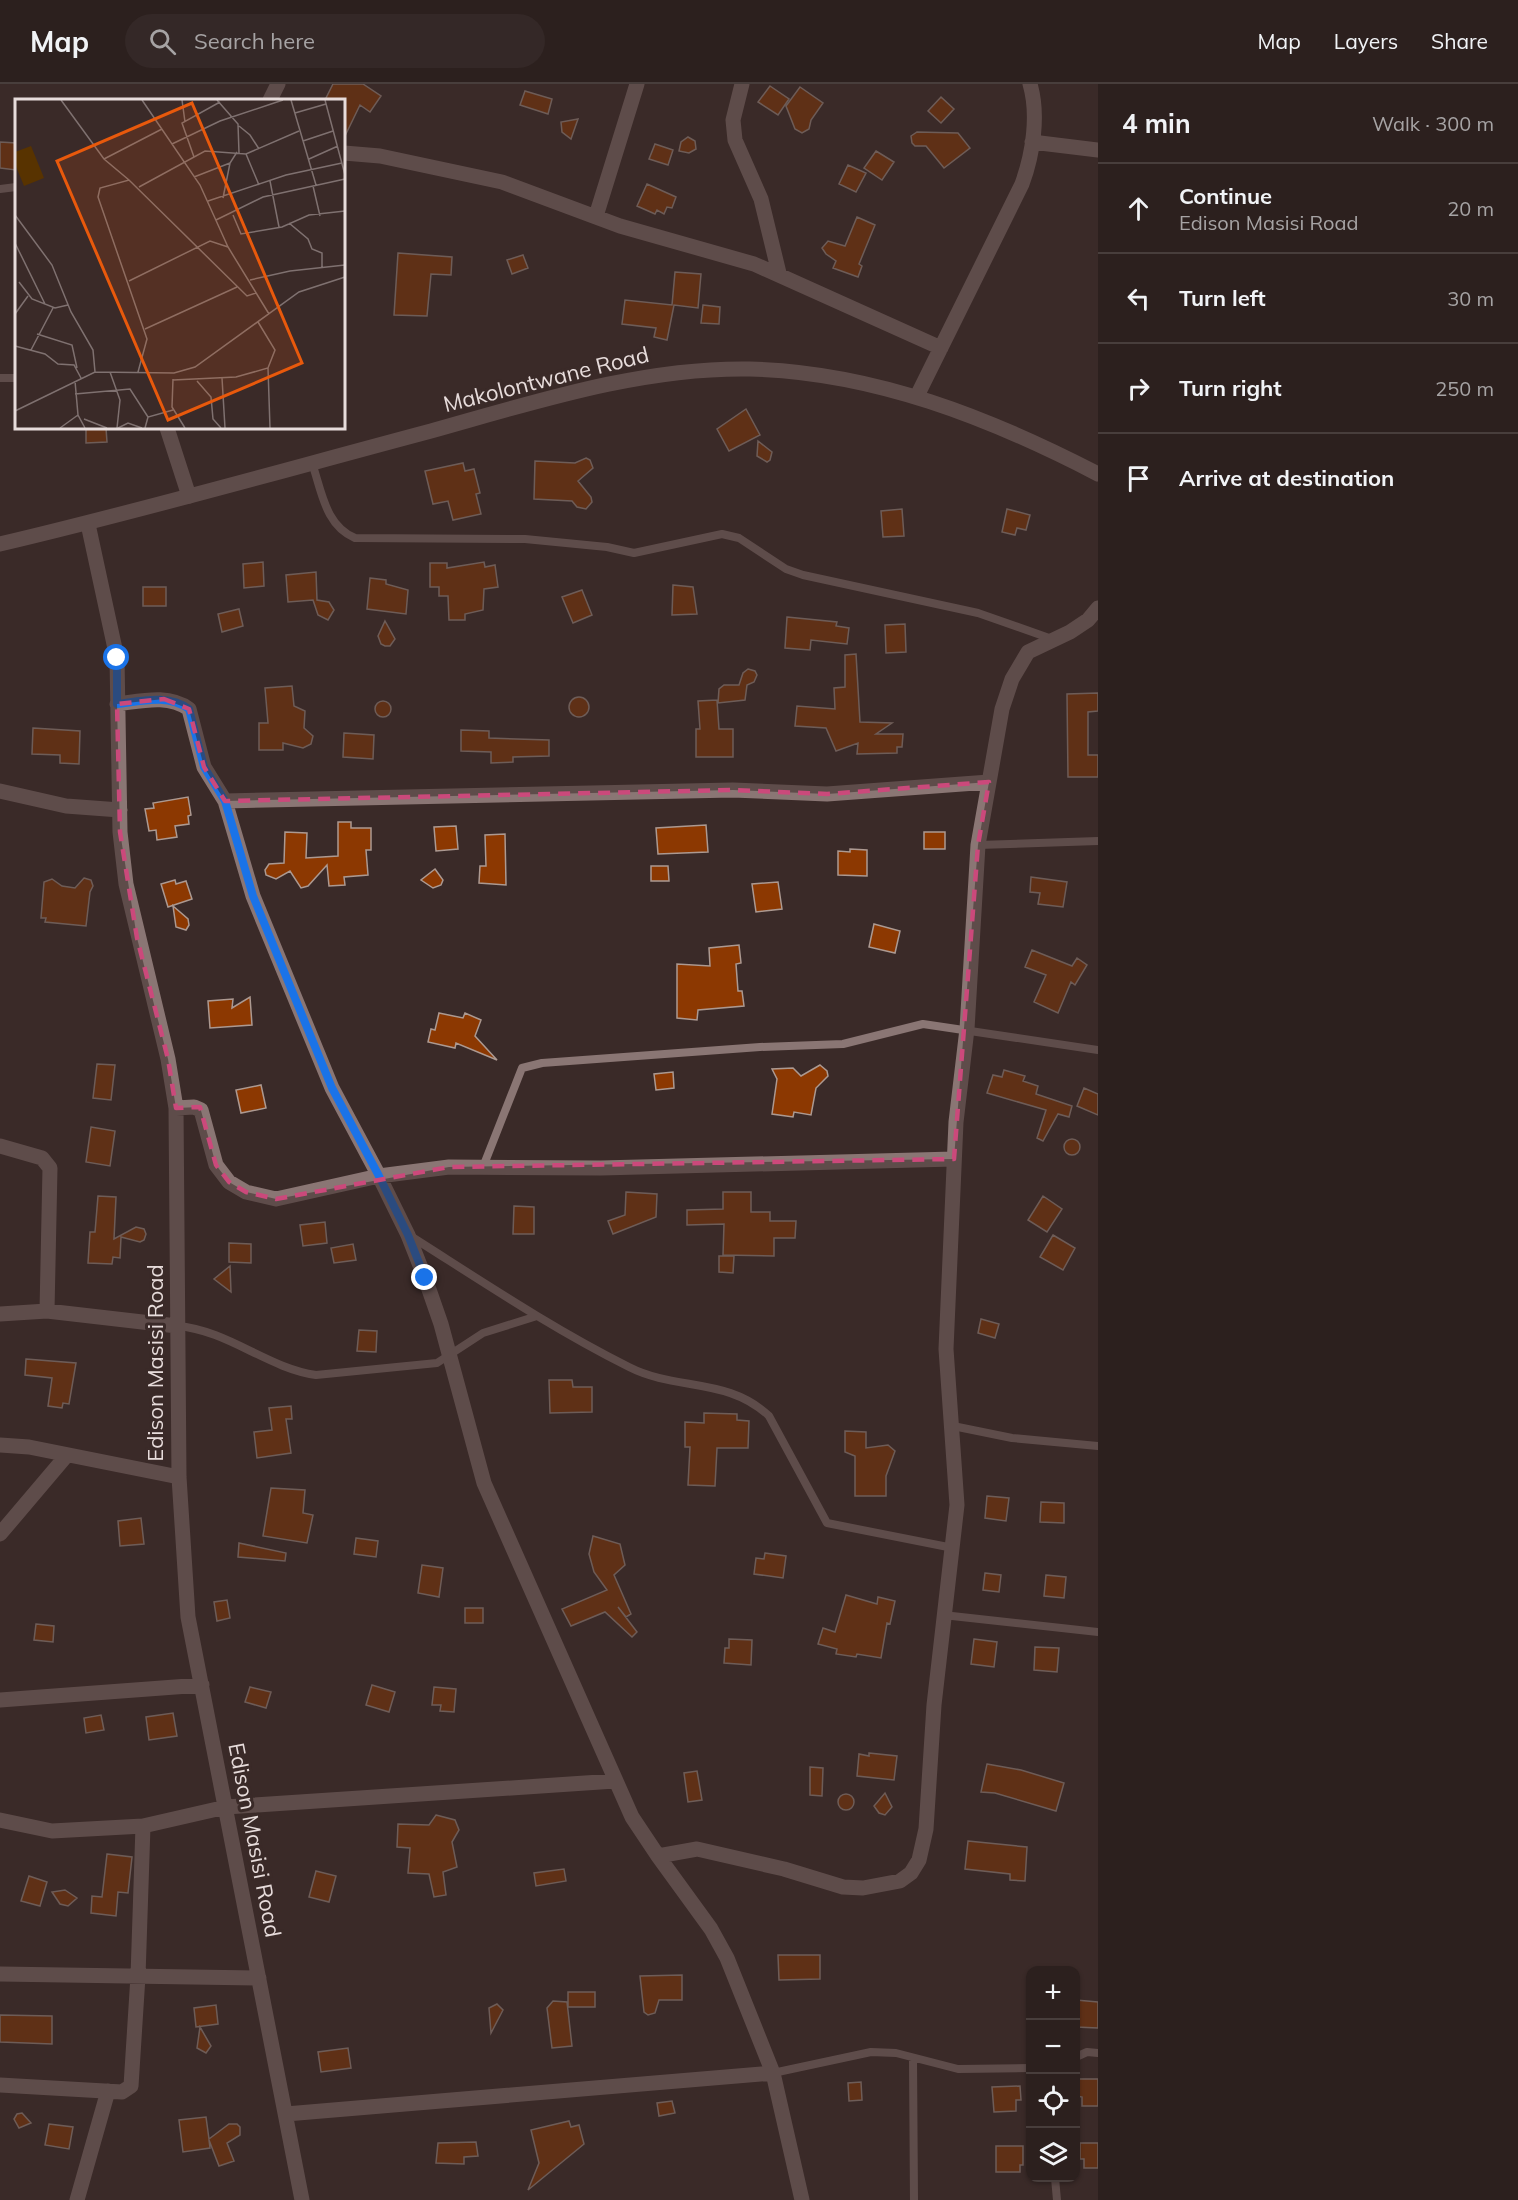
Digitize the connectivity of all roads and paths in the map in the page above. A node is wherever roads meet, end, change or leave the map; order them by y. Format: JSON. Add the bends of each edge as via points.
{"nodes":[{"id":1,"x":278,"y":84,"type":"edge"},
{"id":2,"x":637,"y":84,"type":"edge"},
{"id":3,"x":742,"y":84,"type":"edge"},
{"id":4,"x":1030,"y":84,"type":"edge"},
{"id":5,"x":270,"y":99,"type":"edge"},
{"id":6,"x":1032,"y":142,"type":"junction"},
{"id":7,"x":1098,"y":150,"type":"edge"},
{"id":8,"x":345,"y":153,"type":"edge"},
{"id":9,"x":15,"y":187,"type":"edge"},
{"id":10,"x":0,"y":189,"type":"edge"},
{"id":11,"x":596,"y":216,"type":"junction"},
{"id":12,"x":779,"y":273,"type":"junction"},
{"id":13,"x":941,"y":348,"type":"junction"},
{"id":14,"x":917,"y":396,"type":"junction"},
{"id":15,"x":167,"y":429,"type":"edge"},
{"id":16,"x":312,"y":463,"type":"junction"},
{"id":17,"x":1098,"y":474,"type":"edge"},
{"id":18,"x":189,"y":496,"type":"junction"},
{"id":19,"x":88,"y":524,"type":"junction"},
{"id":20,"x":0,"y":544,"type":"edge"},
{"id":21,"x":1098,"y":608,"type":"edge"},
{"id":22,"x":1052,"y":639,"type":"junction"},
{"id":23,"x":117,"y":704,"type":"junction"},
{"id":24,"x":989,"y":782,"type":"junction"},
{"id":25,"x":0,"y":791,"type":"edge"},
{"id":26,"x":225,"y":801,"type":"junction"},
{"id":27,"x":120,"y":810,"type":"junction"},
{"id":28,"x":1098,"y":841,"type":"edge"},
{"id":29,"x":978,"y":845,"type":"junction"},
{"id":30,"x":967,"y":1029,"type":"junction"},
{"id":31,"x":1098,"y":1050,"type":"edge"},
{"id":32,"x":176,"y":1108,"type":"junction"},
{"id":33,"x":0,"y":1146,"type":"edge"},
{"id":34,"x":954,"y":1159,"type":"junction"},
{"id":35,"x":483,"y":1167,"type":"junction"},
{"id":36,"x":379,"y":1176,"type":"junction"},
{"id":37,"x":408,"y":1235,"type":"junction"},
{"id":38,"x":47,"y":1311,"type":"junction"},
{"id":39,"x":0,"y":1314,"type":"edge"},
{"id":40,"x":537,"y":1316,"type":"junction"},
{"id":41,"x":177,"y":1326,"type":"junction"},
{"id":42,"x":450,"y":1355,"type":"junction"},
{"id":43,"x":953,"y":1426,"type":"junction"},
{"id":44,"x":0,"y":1445,"type":"edge"},
{"id":45,"x":1098,"y":1446,"type":"edge"},
{"id":46,"x":67,"y":1455,"type":"junction"},
{"id":47,"x":178,"y":1477,"type":"junction"},
{"id":48,"x":0,"y":1534,"type":"edge"},
{"id":49,"x":953,"y":1548,"type":"junction"},
{"id":50,"x":943,"y":1615,"type":"junction"},
{"id":51,"x":1098,"y":1632,"type":"edge"},
{"id":52,"x":202,"y":1685,"type":"junction"},
{"id":53,"x":0,"y":1700,"type":"edge"},
{"id":54,"x":615,"y":1781,"type":"junction"},
{"id":55,"x":226,"y":1807,"type":"junction"},
{"id":56,"x":0,"y":1820,"type":"edge"},
{"id":57,"x":143,"y":1826,"type":"junction"},
{"id":58,"x":658,"y":1856,"type":"junction"},
{"id":59,"x":0,"y":1974,"type":"edge"},
{"id":60,"x":138,"y":1976,"type":"junction"},
{"id":61,"x":259,"y":1978,"type":"junction"},
{"id":62,"x":1098,"y":2054,"type":"edge"},
{"id":63,"x":1080,"y":2055,"type":"edge"},
{"id":64,"x":913,"y":2059,"type":"junction"},
{"id":65,"x":1026,"y":2068,"type":"edge"},
{"id":66,"x":773,"y":2073,"type":"junction"},
{"id":67,"x":0,"y":2085,"type":"edge"},
{"id":68,"x":108,"y":2091,"type":"junction"},
{"id":69,"x":286,"y":2114,"type":"junction"},
{"id":70,"x":1055,"y":2182,"type":"edge"},
{"id":71,"x":77,"y":2200,"type":"edge"},
{"id":72,"x":302,"y":2200,"type":"edge"},
{"id":73,"x":802,"y":2200,"type":"edge"},
{"id":74,"x":914,"y":2200,"type":"edge"},
{"id":75,"x":1057,"y":2200,"type":"edge"}],
"edges":[{"from":1,"to":5,"type":"street"},
{"from":2,"to":11,"type":"street"},
{"from":3,"to":12,"type":"street","via":[[733,120],[735,140],[761,199]]},
{"from":4,"to":6,"type":"street"},
{"from":6,"to":7,"type":"street"},
{"from":6,"to":13,"type":"street","via":[[1029,165],[1011,209]]},
{"from":8,"to":11,"type":"street","via":[[380,156],[502,183]]},
{"from":9,"to":10,"type":"lane"},
{"from":11,"to":12,"type":"street"},
{"from":12,"to":13,"type":"street"},
{"from":13,"to":14,"type":"street"},
{"from":14,"to":16,"type":"street","name":"Makolontwane Road","via":[[849,380],[795,373],[705,369],[659,374],[536,402]]},
{"from":14,"to":17,"type":"street","name":"Makolontwane Road","via":[[1046,447]]},
{"from":15,"to":18,"type":"street"},
{"from":16,"to":18,"type":"street","name":"Makolontwane Road"},
{"from":16,"to":22,"type":"lane","via":[[332,522],[355,538],[525,539],[634,553],[722,534],[739,538],[802,575],[978,613]]},
{"from":18,"to":19,"type":"street","name":"Makolontwane Road"},
{"from":19,"to":20,"type":"street","name":"Makolontwane Road"},
{"from":19,"to":23,"type":"street","name":"Edison Masisi Road","via":[[117,658]]},
{"from":21,"to":22,"type":"street","via":[[1079,626]]},
{"from":22,"to":24,"type":"street","via":[[1028,652],[1012,679],[1002,710]]},
{"from":23,"to":26,"type":"street","via":[[164,699],[177,700],[189,709],[204,767]]},
{"from":23,"to":27,"type":"street","name":"Edison Masisi Road"},
{"from":24,"to":26,"type":"street","via":[[826,794],[733,790]]},
{"from":24,"to":29,"type":"street"},
{"from":25,"to":27,"type":"street","via":[[66,806]]},
{"from":26,"to":36,"type":"street","via":[[253,896],[332,1088]]},
{"from":27,"to":32,"type":"street","name":"Edison Masisi Road","via":[[126,884]]},
{"from":28,"to":29,"type":"lane"},
{"from":29,"to":30,"type":"street"},
{"from":30,"to":31,"type":"lane"},
{"from":30,"to":34,"type":"street"},
{"from":30,"to":35,"type":"lane","via":[[923,1024],[843,1044],[522,1068]]},
{"from":32,"to":36,"type":"street","via":[[201,1110],[216,1165],[229,1182],[246,1192],[276,1199]]},
{"from":32,"to":41,"type":"street","name":"Edison Masisi Road"},
{"from":33,"to":38,"type":"street","via":[[42,1158],[50,1167]]},
{"from":34,"to":35,"type":"street","via":[[601,1168]]},
{"from":34,"to":43,"type":"street","via":[[946,1348]]},
{"from":35,"to":36,"type":"street"},
{"from":36,"to":37,"type":"street"},
{"from":37,"to":40,"type":"lane"},
{"from":37,"to":42,"type":"street"},
{"from":38,"to":39,"type":"street"},
{"from":38,"to":41,"type":"street"},
{"from":40,"to":42,"type":"lane","via":[[483,1333]]},
{"from":40,"to":49,"type":"lane","via":[[642,1373],[722,1389],[756,1404],[769,1416],[827,1523]]},
{"from":41,"to":42,"type":"lane","via":[[198,1328],[298,1372],[316,1375],[437,1363]]},
{"from":41,"to":47,"type":"street","name":"Edison Masisi Road"},
{"from":42,"to":54,"type":"street","via":[[484,1483]]},
{"from":43,"to":45,"type":"lane","via":[[1012,1438]]},
{"from":43,"to":49,"type":"street","via":[[957,1505]]},
{"from":44,"to":46,"type":"street"},
{"from":46,"to":47,"type":"street"},
{"from":46,"to":48,"type":"street"},
{"from":47,"to":52,"type":"street","name":"Edison Masisi Road","via":[[188,1617]]},
{"from":49,"to":50,"type":"street"},
{"from":50,"to":51,"type":"lane"},
{"from":50,"to":58,"type":"street","via":[[926,1829],[919,1860],[910,1873],[900,1881],[863,1888],[843,1887],[697,1850]]},
{"from":52,"to":53,"type":"street"},
{"from":52,"to":55,"type":"street","name":"Edison Masisi Road"},
{"from":54,"to":55,"type":"street"},
{"from":54,"to":58,"type":"street"},
{"from":55,"to":57,"type":"street"},
{"from":55,"to":61,"type":"street","name":"Edison Masisi Road"},
{"from":56,"to":57,"type":"street","via":[[52,1831]]},
{"from":57,"to":60,"type":"street"},
{"from":58,"to":66,"type":"street","via":[[727,1958]]},
{"from":59,"to":60,"type":"street"},
{"from":60,"to":61,"type":"street"},
{"from":60,"to":68,"type":"street","via":[[131,2086],[122,2092]]},
{"from":61,"to":69,"type":"street","name":"Edison Masisi Road"},
{"from":62,"to":63,"type":"lane"},
{"from":64,"to":65,"type":"lane","via":[[958,2069]]},
{"from":64,"to":66,"type":"lane","via":[[896,2053],[872,2052]]},
{"from":64,"to":74,"type":"lane"},
{"from":66,"to":69,"type":"street"},
{"from":66,"to":73,"type":"street"},
{"from":67,"to":68,"type":"street"},
{"from":68,"to":71,"type":"street"},
{"from":69,"to":72,"type":"street","name":"Edison Masisi Road"},
{"from":70,"to":75,"type":"lane"}]}
